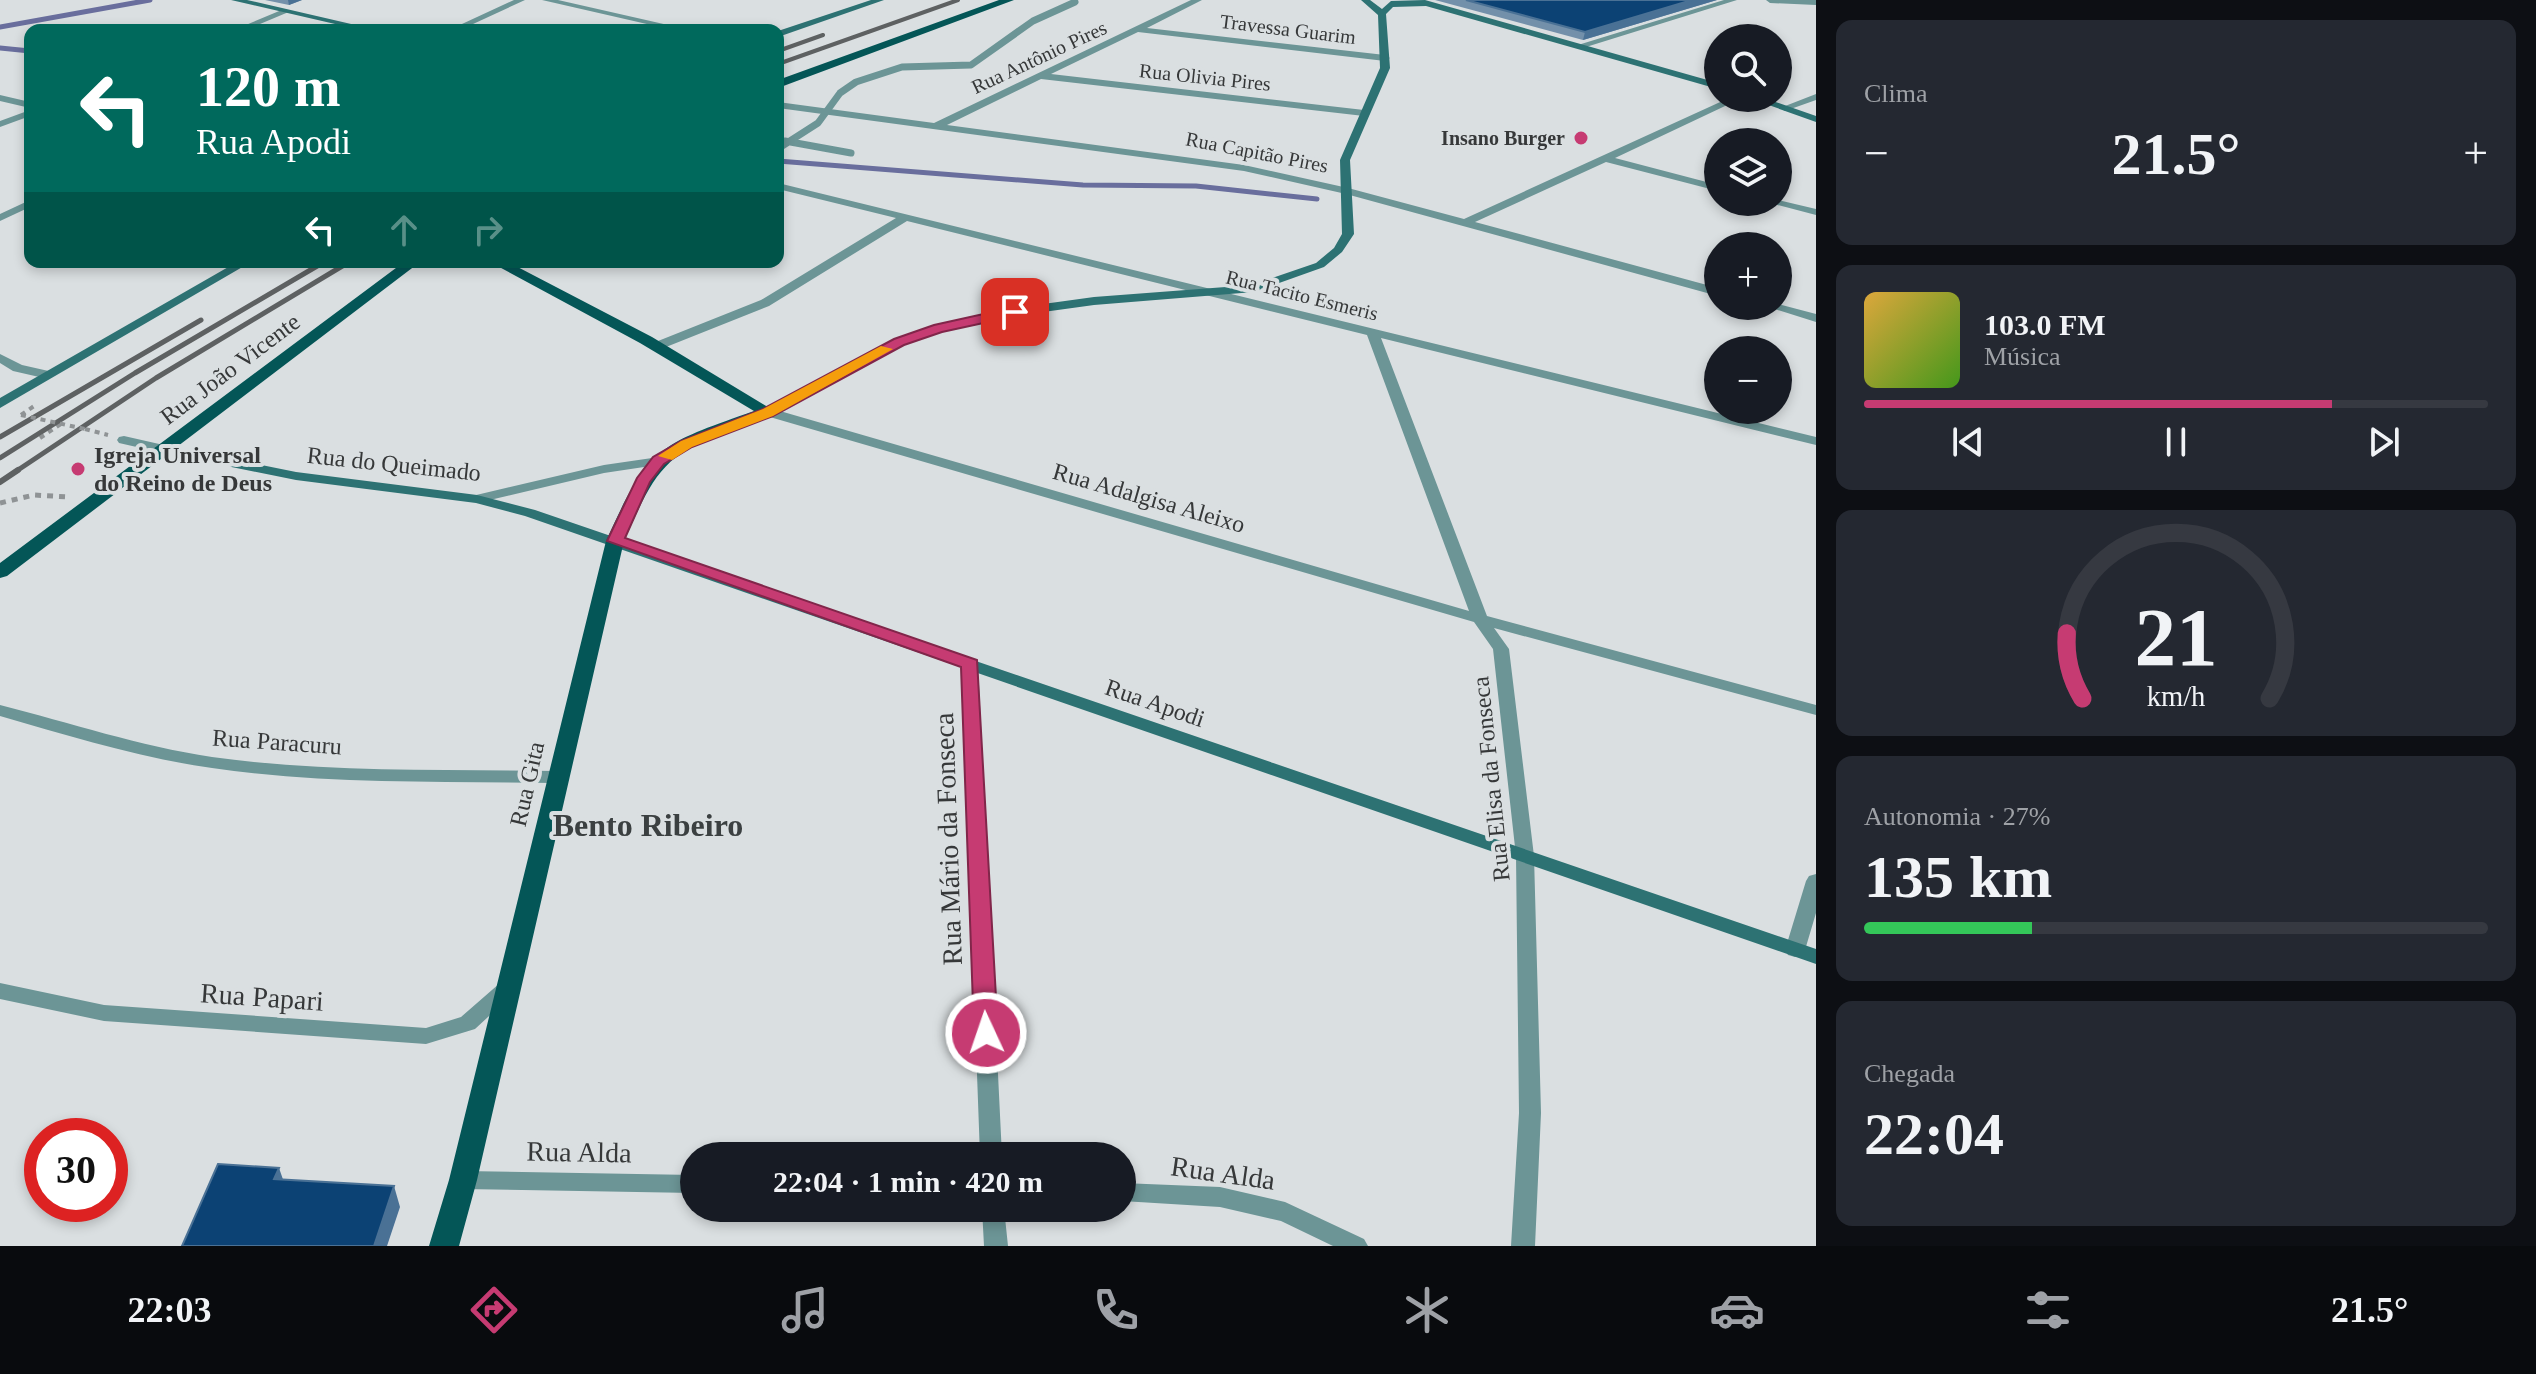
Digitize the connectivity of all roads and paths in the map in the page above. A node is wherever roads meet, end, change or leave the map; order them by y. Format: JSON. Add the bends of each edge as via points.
{"nodes":[{"id":1,"x":235,"y":0,"type":"edge"},
{"id":2,"x":521,"y":0,"type":"edge"},
{"id":3,"x":546,"y":0,"type":"edge"},
{"id":4,"x":880,"y":0,"type":"edge"},
{"id":5,"x":1009,"y":0,"type":"edge"},
{"id":6,"x":1198,"y":0,"type":"edge"},
{"id":7,"x":1365,"y":0,"type":"edge"},
{"id":8,"x":1415,"y":0,"type":"edge"},
{"id":9,"x":1733,"y":0,"type":"edge"},
{"id":10,"x":1770,"y":0,"type":"edge"},
{"id":11,"x":1075,"y":2,"type":"dead end"},
{"id":12,"x":1816,"y":2,"type":"edge"},
{"id":13,"x":1430,"y":5,"type":"junction"},
{"id":14,"x":287,"y":11,"type":"junction"},
{"id":15,"x":1382,"y":14,"type":"junction"},
{"id":16,"x":253,"y":24,"type":"edge"},
{"id":17,"x":346,"y":24,"type":"edge"},
{"id":18,"x":467,"y":24,"type":"edge"},
{"id":19,"x":658,"y":24,"type":"edge"},
{"id":20,"x":1139,"y":30,"type":"junction"},
{"id":21,"x":784,"y":32,"type":"edge"},
{"id":22,"x":1583,"y":45,"type":"junction"},
{"id":23,"x":1385,"y":58,"type":"junction"},
{"id":24,"x":1041,"y":76,"type":"junction"},
{"id":25,"x":784,"y":82,"type":"edge"},
{"id":26,"x":1704,"y":82,"type":"edge"},
{"id":27,"x":1816,"y":97,"type":"edge"},
{"id":28,"x":0,"y":98,"type":"edge"},
{"id":29,"x":24,"y":104,"type":"edge"},
{"id":30,"x":784,"y":106,"type":"edge"},
{"id":31,"x":1792,"y":106,"type":"edge"},
{"id":32,"x":827,"y":110,"type":"junction"},
{"id":33,"x":1792,"y":110,"type":"edge"},
{"id":34,"x":1707,"y":112,"type":"edge"},
{"id":35,"x":1364,"y":113,"type":"junction"},
{"id":36,"x":24,"y":115,"type":"edge"},
{"id":37,"x":1816,"y":119,"type":"edge"},
{"id":38,"x":0,"y":124,"type":"edge"},
{"id":39,"x":937,"y":125,"type":"junction"},
{"id":40,"x":788,"y":142,"type":"junction"},
{"id":41,"x":784,"y":143,"type":"edge"},
{"id":42,"x":851,"y":153,"type":"dead end"},
{"id":43,"x":1606,"y":159,"type":"junction"},
{"id":44,"x":1704,"y":184,"type":"edge"},
{"id":45,"x":784,"y":187,"type":"edge"},
{"id":46,"x":1348,"y":191,"type":"junction"},
{"id":47,"x":24,"y":206,"type":"edge"},
{"id":48,"x":1792,"y":207,"type":"edge"},
{"id":49,"x":1816,"y":212,"type":"edge"},
{"id":50,"x":906,"y":217,"type":"junction"},
{"id":51,"x":0,"y":218,"type":"edge"},
{"id":52,"x":1462,"y":224,"type":"junction"},
{"id":53,"x":235,"y":268,"type":"edge"},
{"id":54,"x":405,"y":268,"type":"edge"},
{"id":55,"x":508,"y":268,"type":"edge"},
{"id":56,"x":1704,"y":288,"type":"edge"},
{"id":57,"x":1208,"y":292,"type":"junction"},
{"id":58,"x":1792,"y":312,"type":"edge"},
{"id":59,"x":1816,"y":318,"type":"edge"},
{"id":60,"x":1373,"y":333,"type":"junction"},
{"id":61,"x":657,"y":346,"type":"junction"},
{"id":62,"x":0,"y":358,"type":"edge"},
{"id":63,"x":48,"y":375,"type":"junction"},
{"id":64,"x":0,"y":404,"type":"edge"},
{"id":65,"x":768,"y":412,"type":"junction"},
{"id":66,"x":21,"y":415,"type":"dead end"},
{"id":67,"x":61,"y":424,"type":"junction"},
{"id":68,"x":40,"y":438,"type":"dead end"},
{"id":69,"x":119,"y":438,"type":"joint"},
{"id":70,"x":1816,"y":441,"type":"edge"},
{"id":71,"x":163,"y":449,"type":"junction"},
{"id":72,"x":659,"y":461,"type":"junction"},
{"id":73,"x":95,"y":499,"type":"junction"},
{"id":74,"x":477,"y":499,"type":"junction"},
{"id":75,"x":0,"y":503,"type":"edge"},
{"id":76,"x":615,"y":541,"type":"junction"},
{"id":77,"x":0,"y":572,"type":"edge"},
{"id":78,"x":1480,"y":619,"type":"junction"},
{"id":79,"x":970,"y":664,"type":"junction"},
{"id":80,"x":0,"y":710,"type":"edge"},
{"id":81,"x":1816,"y":710,"type":"edge"},
{"id":82,"x":557,"y":777,"type":"junction"},
{"id":83,"x":1525,"y":856,"type":"junction"},
{"id":84,"x":1816,"y":881,"type":"edge"},
{"id":85,"x":1795,"y":950,"type":"junction"},
{"id":86,"x":1816,"y":957,"type":"edge"},
{"id":87,"x":507,"y":988,"type":"junction"},
{"id":88,"x":0,"y":991,"type":"edge"},
{"id":89,"x":990,"y":1142,"type":"edge"},
{"id":90,"x":463,"y":1180,"type":"junction"},
{"id":91,"x":680,"y":1184,"type":"edge"},
{"id":92,"x":1136,"y":1193,"type":"edge"},
{"id":93,"x":994,"y":1222,"type":"edge"},
{"id":94,"x":444,"y":1246,"type":"edge"},
{"id":95,"x":996,"y":1246,"type":"edge"},
{"id":96,"x":1356,"y":1246,"type":"edge"},
{"id":97,"x":1523,"y":1246,"type":"edge"}],
"edges":[{"from":1,"to":14,"type":"main road"},
{"from":2,"to":18,"type":"street"},
{"from":3,"to":19,"type":"street"},
{"from":4,"to":21,"type":"main road"},
{"from":5,"to":25,"type":"main road"},
{"from":6,"to":20,"type":"street","name":"Rua Antônio Pires"},
{"from":7,"to":15,"type":"main road"},
{"from":8,"to":13,"type":"main road"},
{"from":9,"to":22,"type":"street"},
{"from":10,"to":12,"type":"street"},
{"from":11,"to":32,"type":"lane","via":[[1033,21],[971,65],[884,71],[840,93]]},
{"from":13,"to":15,"type":"main road","via":[[1397,3]]},
{"from":13,"to":22,"type":"main road"},
{"from":14,"to":16,"type":"street"},
{"from":14,"to":17,"type":"main road"},
{"from":15,"to":23,"type":"main road"},
{"from":20,"to":23,"type":"street","name":"Travessa Guarim"},
{"from":20,"to":24,"type":"street","name":"Rua Antônio Pires"},
{"from":22,"to":26,"type":"main road"},
{"from":23,"to":35,"type":"main road"},
{"from":24,"to":35,"type":"street","name":"Rua Olivia Pires"},
{"from":24,"to":39,"type":"street","name":"Rua Antônio Pires"},
{"from":27,"to":31,"type":"street"},
{"from":28,"to":29,"type":"street"},
{"from":30,"to":32,"type":"street","name":"Rua Capitão Pires"},
{"from":32,"to":39,"type":"street","name":"Rua Capitão Pires"},
{"from":32,"to":40,"type":"lane","via":[[818,123]]},
{"from":33,"to":37,"type":"main road"},
{"from":34,"to":43,"type":"street"},
{"from":35,"to":46,"type":"main road","via":[[1345,160]]},
{"from":36,"to":38,"type":"street"},
{"from":39,"to":46,"type":"street","name":"Rua Capitão Pires","via":[[1194,159]]},
{"from":40,"to":41,"type":"lane"},
{"from":40,"to":42,"type":"lane"},
{"from":43,"to":44,"type":"street"},
{"from":43,"to":52,"type":"street"},
{"from":45,"to":50,"type":"street","name":"Rua Tacito Esmeris"},
{"from":46,"to":52,"type":"street","name":"Rua Capitão Pires"},
{"from":46,"to":57,"type":"main road","via":[[1348,234],[1320,265],[1254,288]]},
{"from":47,"to":51,"type":"street"},
{"from":48,"to":49,"type":"street"},
{"from":50,"to":57,"type":"street","name":"Rua Tacito Esmeris"},
{"from":50,"to":61,"type":"street","via":[[765,303]]},
{"from":52,"to":56,"type":"street","name":"Rua Capitão Pires"},
{"from":53,"to":63,"type":"main road"},
{"from":54,"to":71,"type":"main road","name":"Rua João Vicente"},
{"from":55,"to":61,"type":"main road","name":"Rua Adalgisa Aleixo"},
{"from":57,"to":60,"type":"street","name":"Rua Tacito Esmeris"},
{"from":57,"to":65,"type":"main road","via":[[1028,310],[939,328],[899,342]]},
{"from":58,"to":59,"type":"street"},
{"from":60,"to":70,"type":"street","name":"Rua Tacito Esmeris"},
{"from":60,"to":78,"type":"street","name":"Rua Elisa da Fonseca"},
{"from":61,"to":65,"type":"main road","name":"Rua Adalgisa Aleixo"},
{"from":62,"to":63,"type":"street"},
{"from":63,"to":64,"type":"main road"},
{"from":65,"to":72,"type":"main road","name":"Rua Gita","via":[[687,444]]},
{"from":65,"to":78,"type":"street","name":"Rua Adalgisa Aleixo"},
{"from":66,"to":67,"type":"path","bridge":true},
{"from":67,"to":68,"type":"path"},
{"from":67,"to":69,"type":"path","bridge":true},
{"from":69,"to":71,"type":"street","name":"Rua do Queimado"},
{"from":71,"to":73,"type":"main road","name":"Rua João Vicente"},
{"from":71,"to":74,"type":"main road","name":"Rua do Queimado","via":[[296,476]]},
{"from":72,"to":74,"type":"street","name":"Rua do Queimado"},
{"from":72,"to":76,"type":"main road","name":"Rua Gita"},
{"from":73,"to":75,"type":"path","via":[[35,495]]},
{"from":73,"to":77,"type":"main road","name":"Rua João Vicente"},
{"from":74,"to":76,"type":"main road","name":"Rua Apodi"},
{"from":76,"to":79,"type":"main road","name":"Rua Apodi"},
{"from":76,"to":82,"type":"main road","name":"Rua Gita"},
{"from":78,"to":81,"type":"street","name":"Rua Adalgisa Aleixo"},
{"from":78,"to":83,"type":"street","name":"Rua Elisa da Fonseca","via":[[1501,649]]},
{"from":79,"to":83,"type":"main road","name":"Rua Apodi"},
{"from":79,"to":89,"type":"street","name":"Rua Mário da Fonseca"},
{"from":80,"to":82,"type":"street","name":"Rua Paracuru","via":[[152,752],[213,763],[283,771]]},
{"from":82,"to":87,"type":"main road","name":"Rua Gita"},
{"from":83,"to":85,"type":"main road","name":"Rua Apodi"},
{"from":83,"to":97,"type":"street","name":"Rua Elisa da Fonseca","via":[[1530,1113]]},
{"from":84,"to":85,"type":"street"},
{"from":85,"to":86,"type":"main road","name":"Rua Apodi"},
{"from":87,"to":88,"type":"street","name":"Rua Papari","via":[[468,1023],[426,1036],[104,1013]]},
{"from":87,"to":90,"type":"main road","name":"Rua Gita"},
{"from":90,"to":91,"type":"street","name":"Rua Alda"},
{"from":90,"to":94,"type":"main road","name":"Rua Gita"},
{"from":92,"to":96,"type":"street","name":"Rua Alda","via":[[1220,1197],[1285,1212]]},
{"from":93,"to":95,"type":"street"}]}
